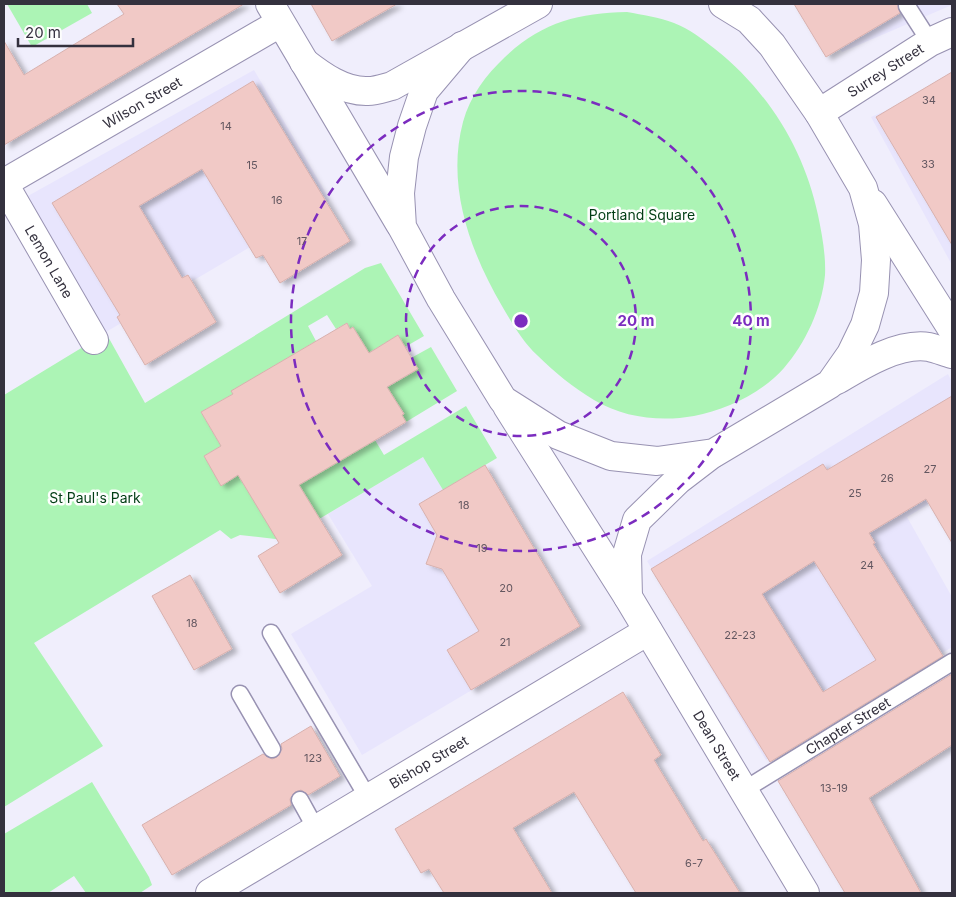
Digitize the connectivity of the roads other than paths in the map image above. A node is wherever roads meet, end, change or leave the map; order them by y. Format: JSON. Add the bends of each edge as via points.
{"nodes":[{"id":1,"x":538,"y":4,"type":"edge"},
{"id":2,"x":723,"y":4,"type":"edge"},
{"id":3,"x":753,"y":4,"type":"edge"},
{"id":4,"x":908,"y":6,"type":"dead end"},
{"id":5,"x":275,"y":13,"type":"edge"},
{"id":6,"x":941,"y":37,"type":"edge"},
{"id":7,"x":772,"y":45,"type":"junction"},
{"id":8,"x":462,"y":46,"type":"junction"},
{"id":9,"x":304,"y":62,"type":"junction"},
{"id":10,"x":819,"y":113,"type":"junction"},
{"id":11,"x":4,"y":183,"type":"edge"},
{"id":12,"x":863,"y":188,"type":"junction"},
{"id":13,"x":402,"y":227,"type":"junction"},
{"id":14,"x":952,"y":329,"type":"edge"},
{"id":15,"x":94,"y":340,"type":"dead end"},
{"id":16,"x":952,"y":354,"type":"edge"},
{"id":17,"x":830,"y":384,"type":"junction"},
{"id":18,"x":503,"y":400,"type":"junction"},
{"id":19,"x":714,"y":452,"type":"junction"},
{"id":20,"x":628,"y":597,"type":"junction"},
{"id":21,"x":648,"y":631,"type":"junction"},
{"id":22,"x":271,"y":633,"type":"dead end"},
{"id":23,"x":952,"y":662,"type":"edge"},
{"id":24,"x":240,"y":694,"type":"dead end"},
{"id":25,"x":272,"y":749,"type":"dead end"},
{"id":26,"x":744,"y":790,"type":"junction"},
{"id":27,"x":368,"y":798,"type":"junction"},
{"id":28,"x":300,"y":800,"type":"dead end"},
{"id":29,"x":316,"y":829,"type":"junction"},
{"id":30,"x":210,"y":893,"type":"edge"},
{"id":31,"x":805,"y":893,"type":"edge"}],
"edges":[{"from":1,"to":8,"type":"street"},
{"from":2,"to":7,"type":"street","via":[[749,20]]},
{"from":3,"to":7,"type":"street"},
{"from":4,"to":6,"type":"lane"},
{"from":5,"to":9,"type":"street"},
{"from":5,"to":11,"type":"street","name":"Wilson Street"},
{"from":6,"to":10,"type":"street","name":"Surrey Street"},
{"from":7,"to":10,"type":"street"},
{"from":8,"to":9,"type":"street","via":[[392,86],[368,91],[345,87],[323,77]]},
{"from":8,"to":13,"type":"street","via":[[424,91],[412,126],[400,193]]},
{"from":9,"to":13,"type":"street"},
{"from":10,"to":12,"type":"street"},
{"from":11,"to":15,"type":"street","name":"Lemon Lane"},
{"from":12,"to":14,"type":"street"},
{"from":12,"to":17,"type":"street","via":[[873,224],[874,293],[866,325]]},
{"from":13,"to":18,"type":"street","via":[[441,299]]},
{"from":16,"to":17,"type":"street","via":[[928,347],[900,349],[864,363]]},
{"from":17,"to":19,"type":"street"},
{"from":18,"to":19,"type":"street","via":[[558,436],[611,456],[657,461]]},
{"from":18,"to":20,"type":"street"},
{"from":19,"to":20,"type":"street","via":[[678,480],[638,520],[627,554]]},
{"from":20,"to":21,"type":"street","name":"Dean Street"},
{"from":21,"to":26,"type":"street","name":"Dean Street"},
{"from":21,"to":27,"type":"street","name":"Bishop Street"},
{"from":22,"to":27,"type":"lane"},
{"from":23,"to":26,"type":"lane","name":"Chapter Street"},
{"from":24,"to":25,"type":"lane"},
{"from":26,"to":31,"type":"street","name":"Dean Street"},
{"from":27,"to":29,"type":"street","name":"Bishop Street"},
{"from":28,"to":29,"type":"lane"},
{"from":29,"to":30,"type":"street","name":"Bishop Street"}]}
